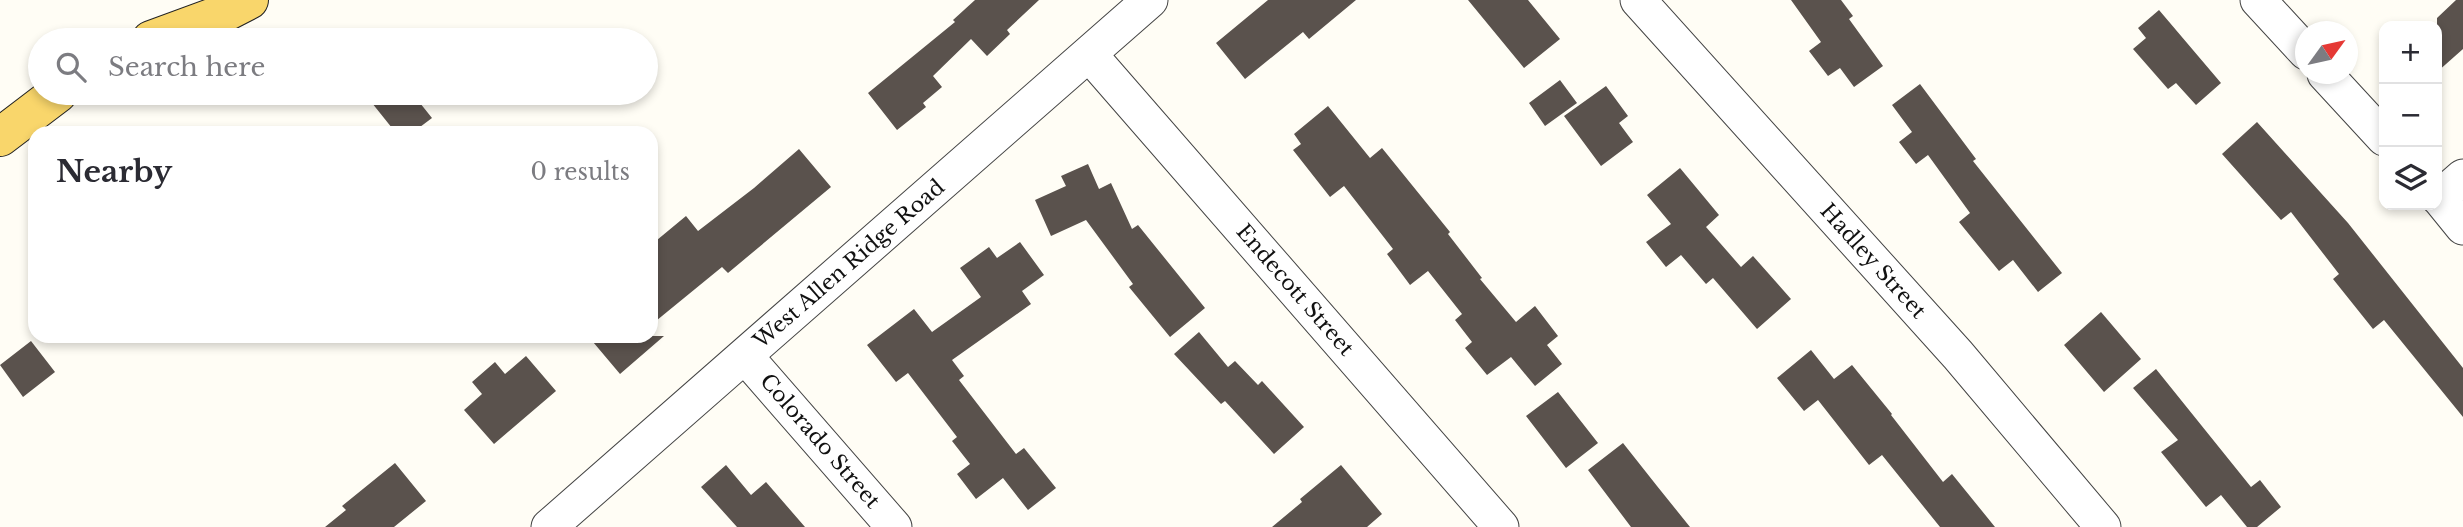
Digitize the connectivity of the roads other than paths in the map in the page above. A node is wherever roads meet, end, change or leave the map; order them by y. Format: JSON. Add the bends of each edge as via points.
{"nodes":[{"id":1,"x":250,"y":0,"type":"edge"},
{"id":2,"x":1150,"y":0,"type":"edge"},
{"id":3,"x":1637,"y":0,"type":"edge"},
{"id":4,"x":2258,"y":0,"type":"edge"},
{"id":5,"x":183,"y":28,"type":"edge"},
{"id":6,"x":2295,"y":41,"type":"edge"},
{"id":7,"x":1089,"y":54,"type":"junction"},
{"id":8,"x":2334,"y":84,"type":"edge"},
{"id":9,"x":42,"y":105,"type":"edge"},
{"id":10,"x":2379,"y":133,"type":"edge"},
{"id":11,"x":0,"y":137,"type":"edge"},
{"id":12,"x":2446,"y":190,"type":"edge"},
{"id":13,"x":2463,"y":227,"type":"edge"},
{"id":14,"x":745,"y":356,"type":"junction"},
{"id":15,"x":548,"y":527,"type":"edge"},
{"id":16,"x":894,"y":527,"type":"edge"},
{"id":17,"x":1501,"y":527,"type":"edge"},
{"id":18,"x":2104,"y":527,"type":"edge"}],
"edges":[{"from":1,"to":5,"type":"main road"},
{"from":2,"to":7,"type":"street","name":"West Allen Ridge Road"},
{"from":3,"to":18,"type":"street","name":"Hadley Street","via":[[1958,355]]},
{"from":4,"to":6,"type":"street"},
{"from":7,"to":14,"type":"street","name":"West Allen Ridge Road"},
{"from":7,"to":17,"type":"street","name":"Endecott Street"},
{"from":8,"to":10,"type":"street"},
{"from":9,"to":11,"type":"main road"},
{"from":12,"to":13,"type":"street"},
{"from":14,"to":15,"type":"street","name":"West Allen Ridge Road"},
{"from":14,"to":16,"type":"street","name":"Colorado Street"}]}
